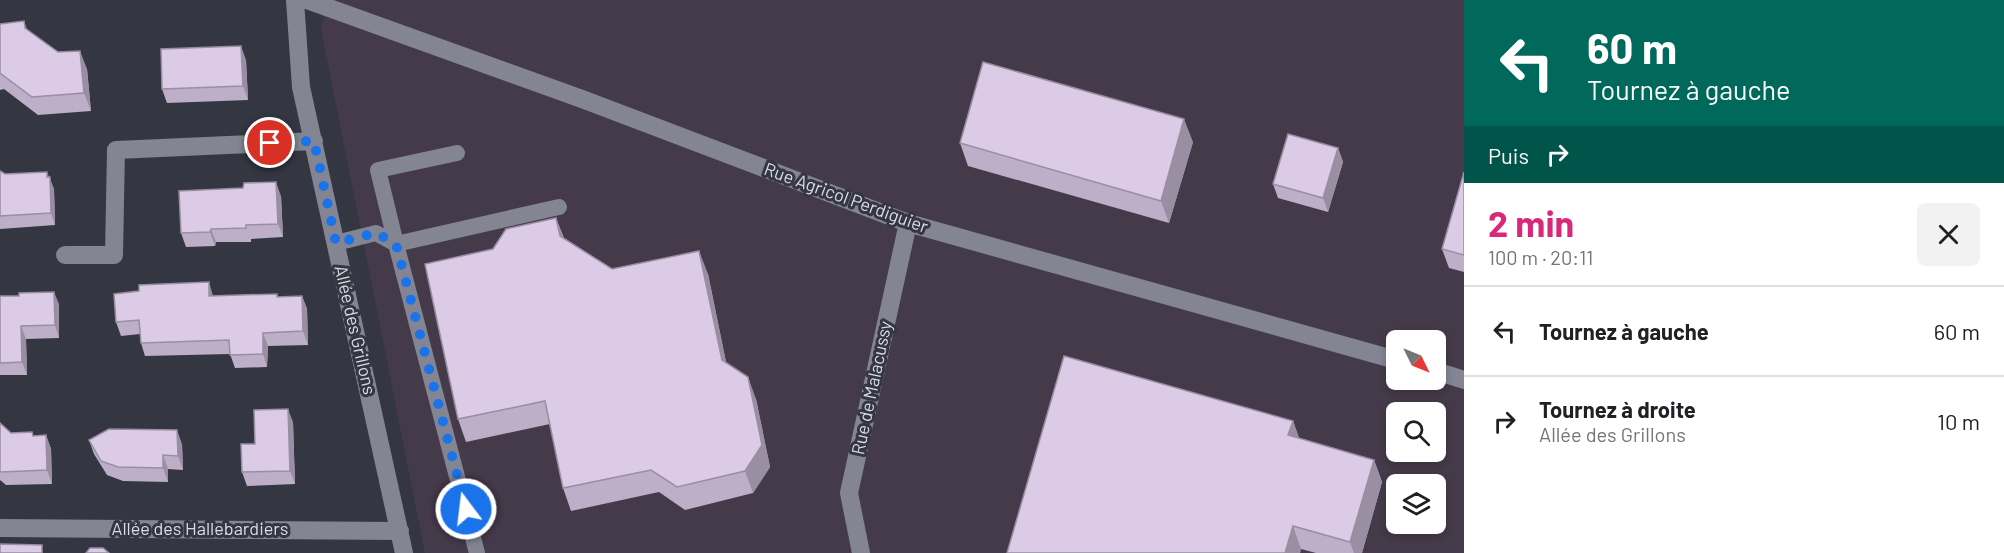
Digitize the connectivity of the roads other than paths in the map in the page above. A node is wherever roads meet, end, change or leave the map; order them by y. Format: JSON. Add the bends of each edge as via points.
{"nodes":[{"id":1,"x":295,"y":0,"type":"edge"},
{"id":2,"x":307,"y":0,"type":"edge"},
{"id":3,"x":314,"y":141,"type":"junction"},
{"id":4,"x":457,"y":153,"type":"dead end"},
{"id":5,"x":559,"y":207,"type":"dead end"},
{"id":6,"x":908,"y":223,"type":"junction"},
{"id":7,"x":336,"y":243,"type":"junction"},
{"id":8,"x":396,"y":244,"type":"junction"},
{"id":9,"x":65,"y":255,"type":"dead end"},
{"id":10,"x":1386,"y":357,"type":"edge"},
{"id":11,"x":1446,"y":374,"type":"edge"},
{"id":12,"x":1464,"y":380,"type":"edge"},
{"id":13,"x":0,"y":528,"type":"edge"},
{"id":14,"x":400,"y":531,"type":"junction"},
{"id":15,"x":404,"y":553,"type":"edge"},
{"id":16,"x":477,"y":553,"type":"edge"},
{"id":17,"x":861,"y":553,"type":"edge"}],
"edges":[{"from":1,"to":3,"type":"street","name":"Allée des Grillons","via":[[302,87]]},
{"from":2,"to":6,"type":"street","name":"Rue Agricol Perdiguier"},
{"from":3,"to":7,"type":"street","name":"Allée des Grillons"},
{"from":3,"to":9,"type":"street","via":[[116,150],[114,255]]},
{"from":4,"to":8,"type":"lane","via":[[378,170]]},
{"from":5,"to":8,"type":"lane"},
{"from":6,"to":10,"type":"street","name":"Rue Agricol Perdiguier"},
{"from":6,"to":17,"type":"street","name":"Rue de Malacussy","via":[[849,493]]},
{"from":7,"to":8,"type":"lane","via":[[376,233]]},
{"from":7,"to":14,"type":"street","name":"Allée des Grillons"},
{"from":8,"to":16,"type":"lane"},
{"from":11,"to":12,"type":"street"},
{"from":13,"to":14,"type":"street","name":"Allée des Hallebardiers"},
{"from":14,"to":15,"type":"street","name":"Allée des Grillons"}]}
